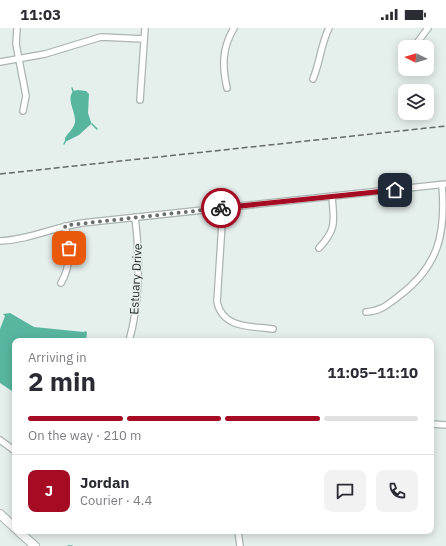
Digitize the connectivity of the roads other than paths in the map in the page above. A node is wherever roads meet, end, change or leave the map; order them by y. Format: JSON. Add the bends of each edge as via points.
{"nodes":[{"id":1,"x":17,"y":28,"type":"edge"},
{"id":2,"x":145,"y":28,"type":"edge"},
{"id":3,"x":234,"y":28,"type":"edge"},
{"id":4,"x":329,"y":28,"type":"edge"},
{"id":5,"x":428,"y":28,"type":"edge"},
{"id":6,"x":144,"y":39,"type":"junction"},
{"id":7,"x":419,"y":40,"type":"edge"},
{"id":8,"x":19,"y":59,"type":"junction"},
{"id":9,"x":0,"y":62,"type":"edge"},
{"id":10,"x":313,"y":79,"type":"dead end"},
{"id":11,"x":228,"y":88,"type":"dead end"},
{"id":12,"x":140,"y":100,"type":"dead end"},
{"id":13,"x":23,"y":111,"type":"dead end"},
{"id":14,"x":444,"y":184,"type":"edge"},
{"id":15,"x":332,"y":196,"type":"junction"},
{"id":16,"x":223,"y":208,"type":"junction"},
{"id":17,"x":135,"y":217,"type":"junction"},
{"id":18,"x":65,"y":226,"type":"junction"},
{"id":19,"x":0,"y":241,"type":"edge"},
{"id":20,"x":319,"y":248,"type":"dead end"},
{"id":21,"x":61,"y":283,"type":"dead end"},
{"id":22,"x":366,"y":312,"type":"dead end"},
{"id":23,"x":273,"y":328,"type":"dead end"},
{"id":24,"x":130,"y":338,"type":"edge"},
{"id":25,"x":434,"y":424,"type":"edge"},
{"id":26,"x":446,"y":425,"type":"edge"},
{"id":27,"x":0,"y":440,"type":"edge"},
{"id":28,"x":12,"y":449,"type":"edge"},
{"id":29,"x":0,"y":515,"type":"edge"},
{"id":30,"x":12,"y":525,"type":"edge"},
{"id":31,"x":21,"y":534,"type":"edge"},
{"id":32,"x":238,"y":534,"type":"edge"},
{"id":33,"x":35,"y":546,"type":"edge"},
{"id":34,"x":240,"y":546,"type":"edge"}],
"edges":[{"from":1,"to":8,"type":"street"},
{"from":2,"to":6,"type":"street"},
{"from":3,"to":11,"type":"street","via":[[225,48],[223,65]]},
{"from":4,"to":10,"type":"street"},
{"from":5,"to":7,"type":"street"},
{"from":6,"to":8,"type":"street","via":[[101,37]]},
{"from":6,"to":12,"type":"street"},
{"from":8,"to":9,"type":"street"},
{"from":8,"to":13,"type":"street","via":[[26,96]]},
{"from":14,"to":15,"type":"street"},
{"from":14,"to":22,"type":"street","via":[[441,238],[434,257],[412,286],[383,308]]},
{"from":15,"to":16,"type":"street"},
{"from":15,"to":20,"type":"street","via":[[333,226],[328,239]]},
{"from":16,"to":17,"type":"street"},
{"from":16,"to":23,"type":"street","via":[[217,302],[219,310],[233,323]]},
{"from":17,"to":18,"type":"street"},
{"from":17,"to":24,"type":"street","name":"Estuary Drive","via":[[138,256],[134,318]]},
{"from":18,"to":19,"type":"street","via":[[23,238]]},
{"from":18,"to":21,"type":"street","via":[[69,262]]},
{"from":25,"to":26,"type":"street"},
{"from":27,"to":28,"type":"street"},
{"from":29,"to":30,"type":"main road"},
{"from":31,"to":33,"type":"main road"},
{"from":32,"to":34,"type":"street"}]}
